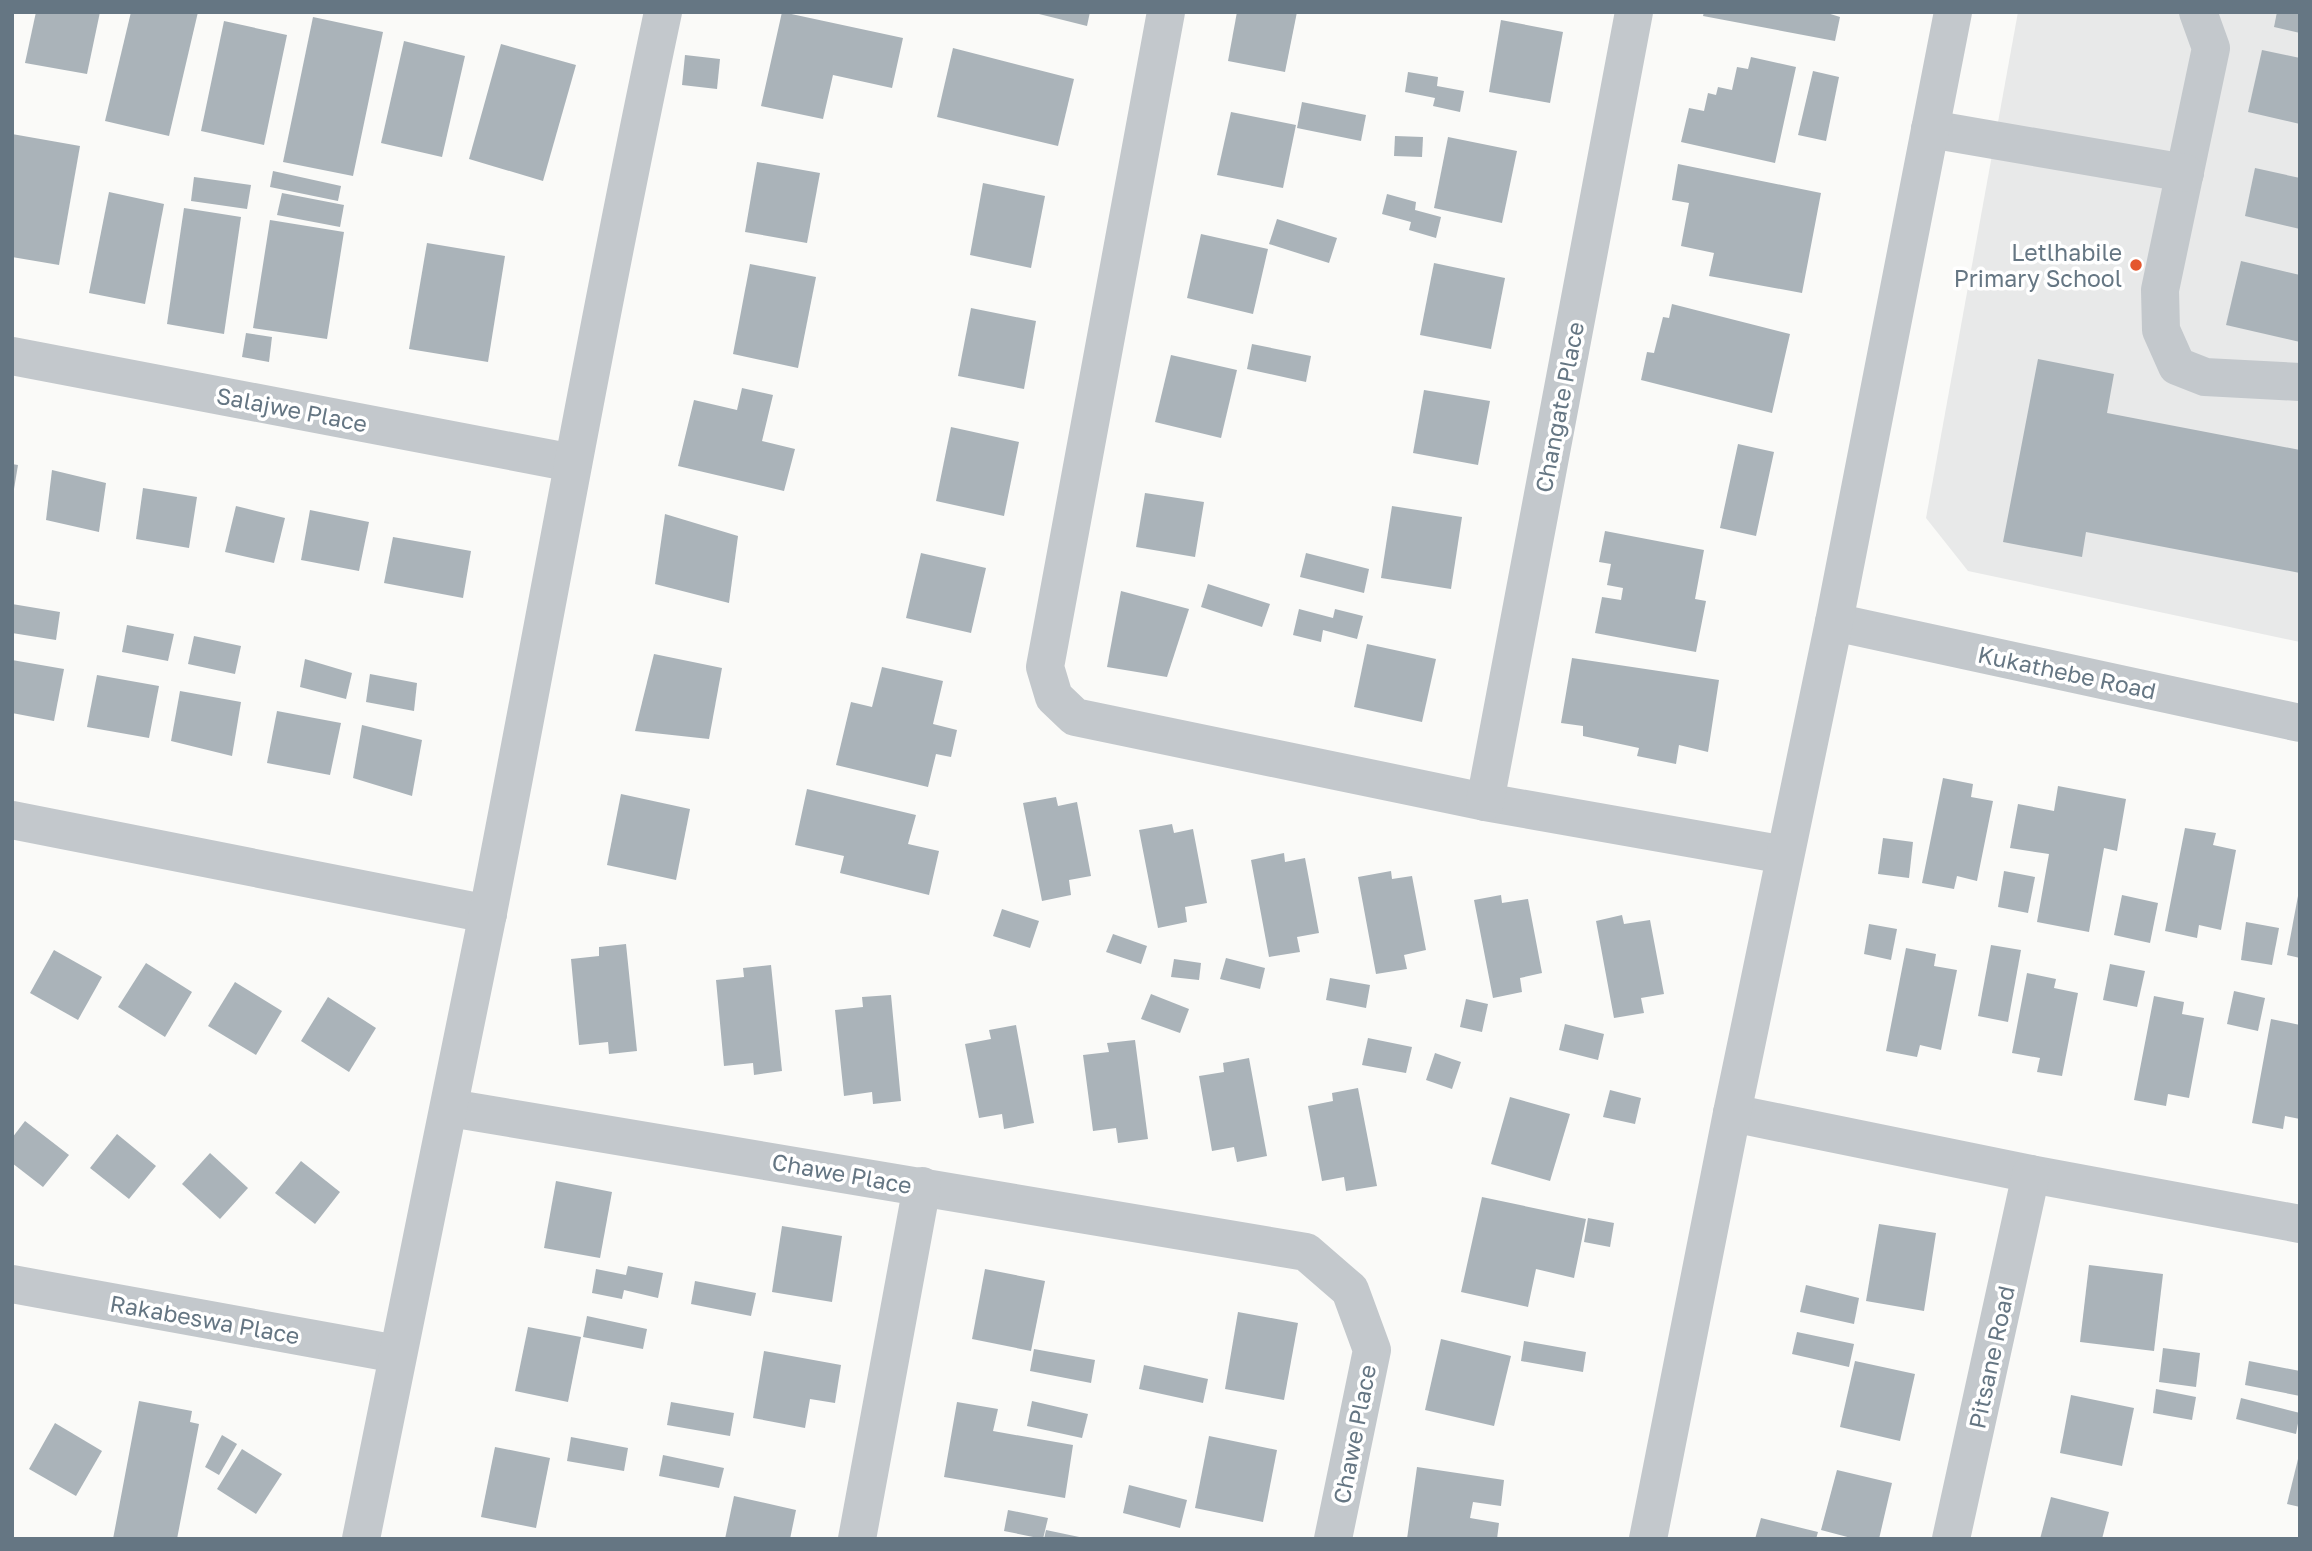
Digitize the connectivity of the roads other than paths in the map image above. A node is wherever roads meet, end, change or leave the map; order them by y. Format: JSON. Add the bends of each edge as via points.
{"nodes":[{"id":1,"x":1166,"y":12,"type":"edge"},
{"id":2,"x":1634,"y":12,"type":"edge"},
{"id":3,"x":1953,"y":12,"type":"edge"},
{"id":4,"x":2198,"y":12,"type":"edge"},
{"id":5,"x":655,"y":14,"type":"edge"},
{"id":6,"x":1930,"y":129,"type":"junction"},
{"id":7,"x":2185,"y":173,"type":"junction"},
{"id":8,"x":12,"y":356,"type":"edge"},
{"id":9,"x":2300,"y":382,"type":"edge"},
{"id":10,"x":573,"y":463,"type":"junction"},
{"id":11,"x":1834,"y":622,"type":"junction"},
{"id":12,"x":2300,"y":723,"type":"edge"},
{"id":13,"x":1485,"y":802,"type":"junction"},
{"id":14,"x":12,"y":820,"type":"edge"},
{"id":15,"x":1785,"y":855,"type":"junction"},
{"id":16,"x":488,"y":914,"type":"junction"},
{"id":17,"x":450,"y":1108,"type":"junction"},
{"id":18,"x":1732,"y":1113,"type":"junction"},
{"id":19,"x":2031,"y":1174,"type":"junction"},
{"id":20,"x":922,"y":1186,"type":"junction"},
{"id":21,"x":2300,"y":1224,"type":"edge"},
{"id":22,"x":12,"y":1284,"type":"edge"},
{"id":23,"x":397,"y":1354,"type":"junction"},
{"id":24,"x":361,"y":1539,"type":"edge"},
{"id":25,"x":857,"y":1539,"type":"edge"},
{"id":26,"x":1333,"y":1539,"type":"edge"},
{"id":27,"x":1648,"y":1539,"type":"edge"},
{"id":28,"x":1951,"y":1539,"type":"edge"}],
"edges":[{"from":1,"to":13,"type":"street","via":[[1045,667],[1054,697],[1075,717]]},
{"from":2,"to":13,"type":"street","name":"Changate Place"},
{"from":3,"to":6,"type":"street"},
{"from":4,"to":7,"type":"street","via":[[2211,48]]},
{"from":5,"to":10,"type":"street"},
{"from":6,"to":7,"type":"street"},
{"from":6,"to":11,"type":"street"},
{"from":7,"to":9,"type":"street","via":[[2160,290],[2161,330],[2177,366],[2205,377]]},
{"from":8,"to":10,"type":"street","name":"Salajwe Place"},
{"from":10,"to":16,"type":"street"},
{"from":11,"to":12,"type":"street","name":"Kukathebe Road"},
{"from":11,"to":15,"type":"street"},
{"from":13,"to":15,"type":"street"},
{"from":14,"to":16,"type":"street"},
{"from":15,"to":18,"type":"street"},
{"from":16,"to":17,"type":"street"},
{"from":17,"to":20,"type":"street","name":"Chawe Place"},
{"from":17,"to":23,"type":"street"},
{"from":18,"to":19,"type":"street"},
{"from":18,"to":27,"type":"street"},
{"from":19,"to":21,"type":"street"},
{"from":19,"to":28,"type":"street","name":"Pitsane Road"},
{"from":20,"to":25,"type":"street","name":"Chawe Place"},
{"from":20,"to":26,"type":"street","name":"Chawe Place","via":[[1306,1252],[1350,1290],[1371,1350]]},
{"from":22,"to":23,"type":"street","name":"Rakabeswa Place"},
{"from":23,"to":24,"type":"street"}]}
